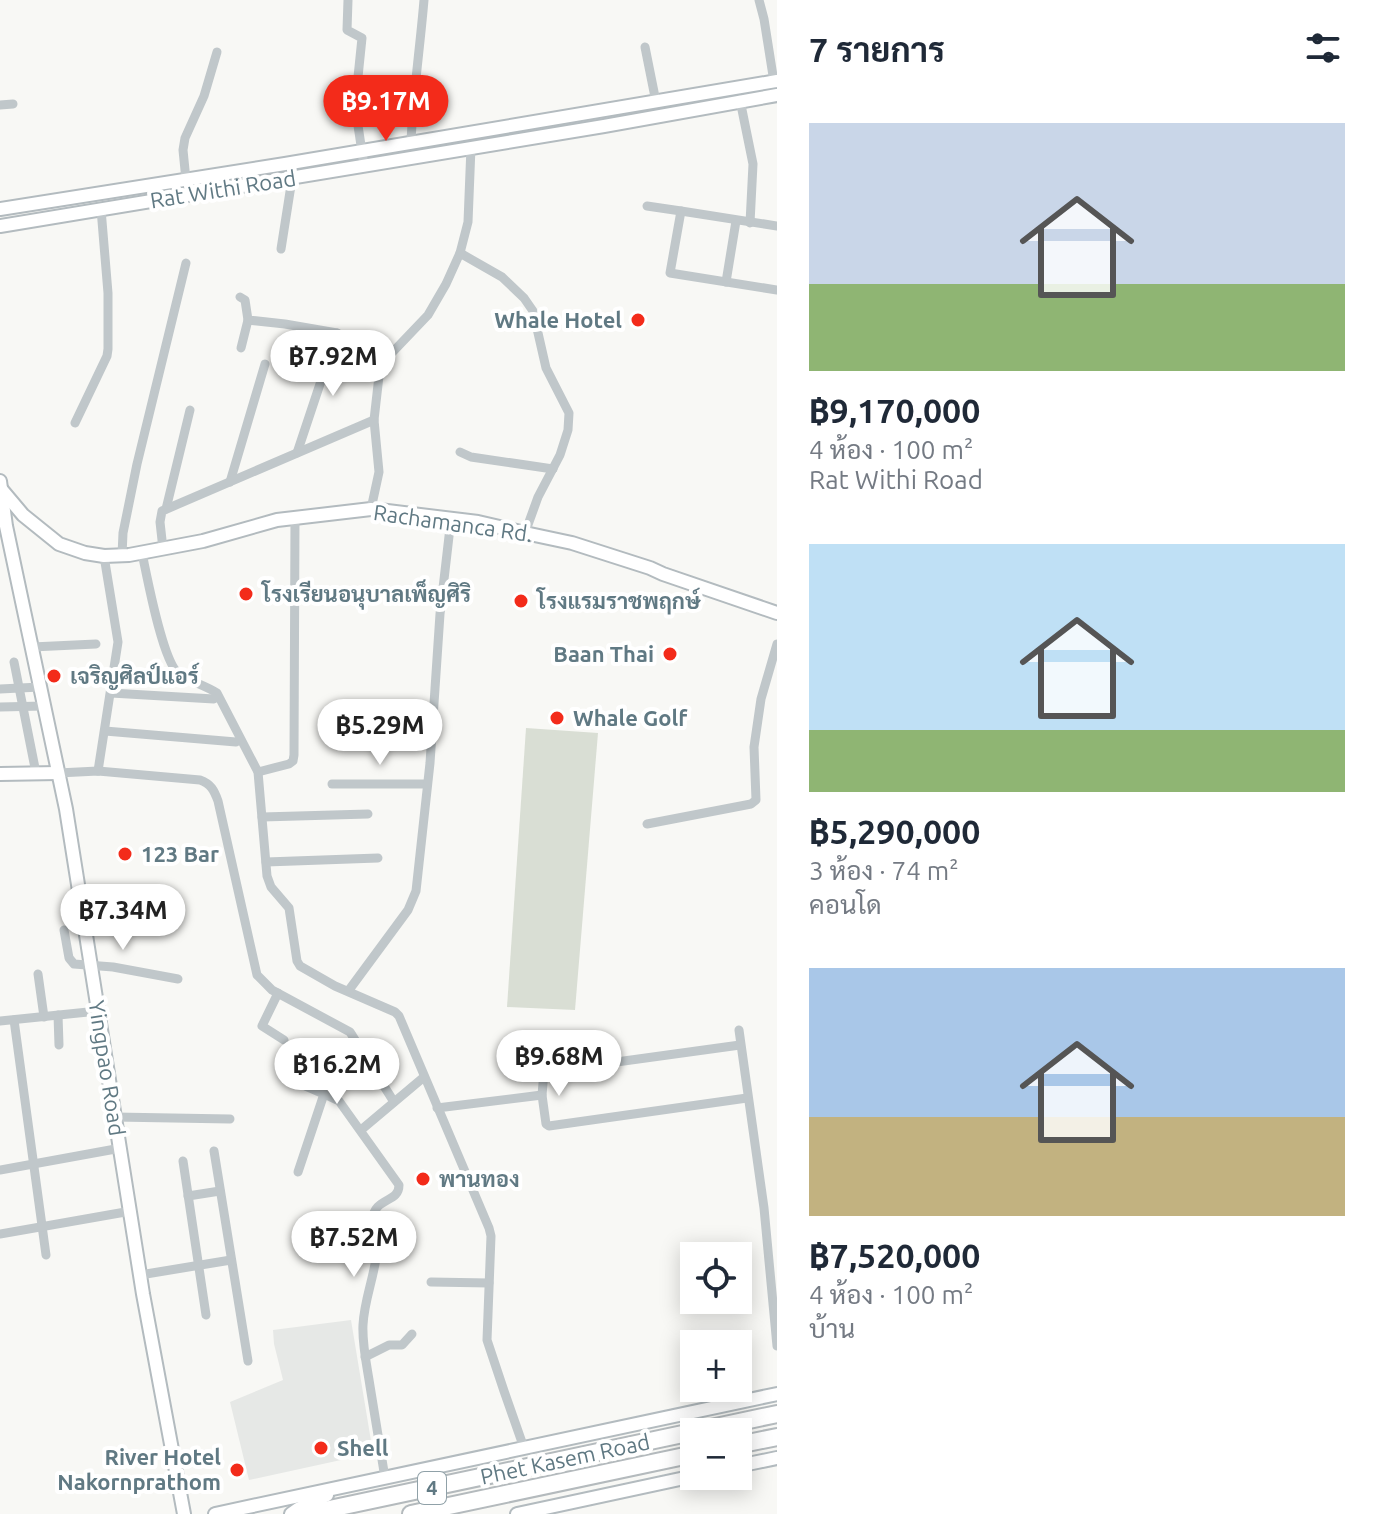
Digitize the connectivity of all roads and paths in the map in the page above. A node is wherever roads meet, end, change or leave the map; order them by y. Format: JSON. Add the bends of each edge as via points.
{"nodes":[{"id":1,"x":348,"y":0,"type":"edge"},
{"id":2,"x":424,"y":0,"type":"edge"},
{"id":3,"x":759,"y":0,"type":"edge"},
{"id":4,"x":645,"y":47,"type":"dead end"},
{"id":5,"x":217,"y":52,"type":"dead end"},
{"id":6,"x":776,"y":85,"type":"edge"},
{"id":7,"x":740,"y":100,"type":"junction"},
{"id":8,"x":656,"y":102,"type":"junction"},
{"id":9,"x":13,"y":104,"type":"dead end"},
{"id":10,"x":0,"y":105,"type":"edge"},
{"id":11,"x":556,"y":120,"type":"junction"},
{"id":12,"x":558,"y":134,"type":"junction"},
{"id":13,"x":411,"y":142,"type":"junction"},
{"id":14,"x":471,"y":147,"type":"junction"},
{"id":15,"x":364,"y":158,"type":"junction"},
{"id":16,"x":292,"y":179,"type":"junction"},
{"id":17,"x":186,"y":180,"type":"junction"},
{"id":18,"x":647,"y":206,"type":"dead end"},
{"id":19,"x":0,"y":209,"type":"edge"},
{"id":20,"x":101,"y":209,"type":"junction"},
{"id":21,"x":681,"y":211,"type":"junction"},
{"id":22,"x":736,"y":221,"type":"junction"},
{"id":23,"x":750,"y":223,"type":"junction"},
{"id":24,"x":0,"y":226,"type":"edge"},
{"id":25,"x":777,"y":226,"type":"edge"},
{"id":26,"x":281,"y":249,"type":"dead end"},
{"id":27,"x":460,"y":253,"type":"junction"},
{"id":28,"x":186,"y":263,"type":"dead end"},
{"id":29,"x":726,"y":282,"type":"junction"},
{"id":30,"x":777,"y":290,"type":"edge"},
{"id":31,"x":240,"y":297,"type":"dead end"},
{"id":32,"x":248,"y":320,"type":"junction"},
{"id":33,"x":337,"y":333,"type":"junction"},
{"id":34,"x":241,"y":348,"type":"dead end"},
{"id":35,"x":387,"y":358,"type":"junction"},
{"id":36,"x":265,"y":364,"type":"dead end"},
{"id":37,"x":190,"y":410,"type":"dead end"},
{"id":38,"x":374,"y":420,"type":"junction"},
{"id":39,"x":75,"y":423,"type":"dead end"},
{"id":40,"x":460,"y":452,"type":"dead end"},
{"id":41,"x":297,"y":453,"type":"junction"},
{"id":42,"x":553,"y":469,"type":"junction"},
{"id":43,"x":230,"y":482,"type":"junction"},
{"id":44,"x":1,"y":485,"type":"edge"},
{"id":45,"x":166,"y":509,"type":"junction"},
{"id":46,"x":371,"y":509,"type":"junction"},
{"id":47,"x":23,"y":515,"type":"junction"},
{"id":48,"x":295,"y":517,"type":"junction"},
{"id":49,"x":451,"y":519,"type":"junction"},
{"id":50,"x":6,"y":526,"type":"junction"},
{"id":51,"x":525,"y":533,"type":"junction"},
{"id":52,"x":163,"y":549,"type":"junction"},
{"id":53,"x":142,"y":553,"type":"junction"},
{"id":54,"x":122,"y":555,"type":"junction"},
{"id":55,"x":104,"y":556,"type":"junction"},
{"id":56,"x":777,"y":613,"type":"edge"},
{"id":57,"x":96,"y":644,"type":"dead end"},
{"id":58,"x":777,"y":644,"type":"edge"},
{"id":59,"x":32,"y":647,"type":"junction"},
{"id":60,"x":14,"y":662,"type":"dead end"},
{"id":61,"x":40,"y":687,"type":"junction"},
{"id":62,"x":0,"y":689,"type":"edge"},
{"id":63,"x":20,"y":689,"type":"junction"},
{"id":64,"x":111,"y":693,"type":"junction"},
{"id":65,"x":214,"y":699,"type":"dead end"},
{"id":66,"x":44,"y":706,"type":"junction"},
{"id":67,"x":0,"y":707,"type":"edge"},
{"id":68,"x":24,"y":708,"type":"junction"},
{"id":69,"x":105,"y":731,"type":"junction"},
{"id":70,"x":239,"y":742,"type":"junction"},
{"id":71,"x":98,"y":771,"type":"junction"},
{"id":72,"x":258,"y":772,"type":"junction"},
{"id":73,"x":36,"y":773,"type":"junction"},
{"id":74,"x":58,"y":773,"type":"junction"},
{"id":75,"x":0,"y":774,"type":"edge"},
{"id":76,"x":332,"y":784,"type":"dead end"},
{"id":77,"x":427,"y":784,"type":"junction"},
{"id":78,"x":368,"y":814,"type":"dead end"},
{"id":79,"x":262,"y":817,"type":"junction"},
{"id":80,"x":647,"y":824,"type":"dead end"},
{"id":81,"x":378,"y":858,"type":"dead end"},
{"id":82,"x":266,"y":862,"type":"junction"},
{"id":83,"x":64,"y":930,"type":"dead end"},
{"id":84,"x":91,"y":964,"type":"junction"},
{"id":85,"x":38,"y":974,"type":"dead end"},
{"id":86,"x":178,"y":979,"type":"dead end"},
{"id":87,"x":349,"y":990,"type":"junction"},
{"id":88,"x":278,"y":993,"type":"junction"},
{"id":89,"x":98,"y":1011,"type":"junction"},
{"id":90,"x":58,"y":1015,"type":"junction"},
{"id":91,"x":44,"y":1017,"type":"junction"},
{"id":92,"x":14,"y":1020,"type":"junction"},
{"id":93,"x":0,"y":1021,"type":"edge"},
{"id":94,"x":739,"y":1030,"type":"dead end"},
{"id":95,"x":284,"y":1040,"type":"dead end"},
{"id":96,"x":59,"y":1045,"type":"dead end"},
{"id":97,"x":740,"y":1045,"type":"junction"},
{"id":98,"x":285,"y":1077,"type":"dead end"},
{"id":99,"x":424,"y":1077,"type":"junction"},
{"id":100,"x":324,"y":1094,"type":"junction"},
{"id":101,"x":542,"y":1095,"type":"junction"},
{"id":102,"x":747,"y":1098,"type":"junction"},
{"id":103,"x":394,"y":1102,"type":"junction"},
{"id":104,"x":437,"y":1108,"type":"junction"},
{"id":105,"x":115,"y":1117,"type":"junction"},
{"id":106,"x":230,"y":1119,"type":"dead end"},
{"id":107,"x":361,"y":1130,"type":"junction"},
{"id":108,"x":121,"y":1148,"type":"junction"},
{"id":109,"x":214,"y":1151,"type":"dead end"},
{"id":110,"x":183,"y":1161,"type":"dead end"},
{"id":111,"x":33,"y":1164,"type":"junction"},
{"id":112,"x":0,"y":1170,"type":"edge"},
{"id":113,"x":298,"y":1172,"type":"dead end"},
{"id":114,"x":220,"y":1191,"type":"junction"},
{"id":115,"x":188,"y":1196,"type":"junction"},
{"id":116,"x":131,"y":1211,"type":"junction"},
{"id":117,"x":42,"y":1227,"type":"junction"},
{"id":118,"x":0,"y":1234,"type":"edge"},
{"id":119,"x":46,"y":1255,"type":"dead end"},
{"id":120,"x":231,"y":1260,"type":"junction"},
{"id":121,"x":199,"y":1266,"type":"junction"},
{"id":122,"x":140,"y":1275,"type":"junction"},
{"id":123,"x":431,"y":1282,"type":"dead end"},
{"id":124,"x":489,"y":1283,"type":"junction"},
{"id":125,"x":206,"y":1315,"type":"dead end"},
{"id":126,"x":412,"y":1334,"type":"dead end"},
{"id":127,"x":777,"y":1346,"type":"edge"},
{"id":128,"x":365,"y":1357,"type":"junction"},
{"id":129,"x":248,"y":1361,"type":"dead end"},
{"id":130,"x":777,"y":1394,"type":"edge"},
{"id":131,"x":777,"y":1414,"type":"edge"},
{"id":132,"x":777,"y":1437,"type":"edge"},
{"id":133,"x":752,"y":1442,"type":"edge"},
{"id":134,"x":524,"y":1448,"type":"junction"},
{"id":135,"x":680,"y":1457,"type":"edge"},
{"id":136,"x":777,"y":1458,"type":"edge"},
{"id":137,"x":752,"y":1463,"type":"edge"},
{"id":138,"x":385,"y":1478,"type":"junction"},
{"id":139,"x":680,"y":1479,"type":"edge"},
{"id":140,"x":350,"y":1485,"type":"junction"},
{"id":141,"x":531,"y":1513,"type":"edge"},
{"id":142,"x":184,"y":1514,"type":"edge"},
{"id":143,"x":215,"y":1514,"type":"edge"},
{"id":144,"x":291,"y":1514,"type":"edge"},
{"id":145,"x":306,"y":1514,"type":"edge"},
{"id":146,"x":411,"y":1514,"type":"edge"}],
"edges":[{"from":1,"to":15,"type":"street","via":[[347,30],[362,38],[355,106]]},
{"from":2,"to":13,"type":"street"},
{"from":3,"to":6,"type":"street"},
{"from":4,"to":8,"type":"street"},
{"from":5,"to":17,"type":"street","via":[[185,138]]},
{"from":6,"to":7,"type":"main road","name":"Rat Withi Road"},
{"from":6,"to":8,"type":"main road","name":"Rat Withi Road"},
{"from":7,"to":12,"type":"main road","name":"Rat Withi Road"},
{"from":7,"to":23,"type":"street","via":[[753,164]]},
{"from":8,"to":11,"type":"main road","name":"Rat Withi Road"},
{"from":9,"to":10,"type":"street"},
{"from":11,"to":12,"type":"main road"},
{"from":11,"to":13,"type":"main road","name":"Rat Withi Road"},
{"from":12,"to":14,"type":"main road","name":"Rat Withi Road"},
{"from":13,"to":15,"type":"main road","name":"Rat Withi Road"},
{"from":14,"to":15,"type":"main road","name":"Rat Withi Road"},
{"from":14,"to":27,"type":"street","via":[[468,222]]},
{"from":15,"to":16,"type":"main road","name":"Rat Withi Road"},
{"from":15,"to":17,"type":"main road","name":"Rat Withi Road"},
{"from":16,"to":20,"type":"main road","name":"Rat Withi Road"},
{"from":16,"to":26,"type":"street"},
{"from":17,"to":19,"type":"main road","name":"Rat Withi Road"},
{"from":18,"to":21,"type":"street"},
{"from":20,"to":24,"type":"main road","name":"Rat Withi Road"},
{"from":20,"to":39,"type":"street","via":[[108,349]]},
{"from":21,"to":22,"type":"street"},
{"from":21,"to":29,"type":"street","via":[[670,273]]},
{"from":22,"to":23,"type":"street"},
{"from":22,"to":29,"type":"street"},
{"from":23,"to":25,"type":"street"},
{"from":27,"to":35,"type":"street","via":[[428,315]]},
{"from":27,"to":42,"type":"street","via":[[502,277],[533,311],[546,368],[569,413]]},
{"from":28,"to":54,"type":"street","via":[[137,464]]},
{"from":29,"to":30,"type":"street"},
{"from":31,"to":32,"type":"street"},
{"from":32,"to":33,"type":"street"},
{"from":32,"to":34,"type":"street"},
{"from":33,"to":35,"type":"street"},
{"from":33,"to":41,"type":"street"},
{"from":35,"to":38,"type":"street","via":[[379,376]]},
{"from":36,"to":43,"type":"street"},
{"from":37,"to":45,"type":"street"},
{"from":38,"to":41,"type":"street"},
{"from":38,"to":46,"type":"street","via":[[379,472]]},
{"from":40,"to":42,"type":"street"},
{"from":41,"to":43,"type":"street"},
{"from":42,"to":51,"type":"street"},
{"from":43,"to":45,"type":"street"},
{"from":44,"to":47,"type":"main road","name":"Rachamanca Rd."},
{"from":44,"to":50,"type":"main road","name":"Yingpao Road"},
{"from":45,"to":52,"type":"street","via":[[160,513]]},
{"from":46,"to":48,"type":"main road","name":"Rachamanca Rd."},
{"from":46,"to":49,"type":"main road","name":"Rachamanca Rd."},
{"from":47,"to":50,"type":"street"},
{"from":47,"to":55,"type":"main road","name":"Rachamanca Rd.","via":[[59,544]]},
{"from":48,"to":52,"type":"main road","name":"Rachamanca Rd."},
{"from":48,"to":72,"type":"street","via":[[294,755],[289,764]]},
{"from":49,"to":51,"type":"main road","name":"Rachamanca Rd."},
{"from":49,"to":77,"type":"street"},
{"from":50,"to":59,"type":"main road","name":"Yingpao Road"},
{"from":51,"to":56,"type":"main road","name":"Rachamanca Rd.","via":[[572,543]]},
{"from":52,"to":53,"type":"main road","name":"Rachamanca Rd."},
{"from":53,"to":54,"type":"main road","name":"Rachamanca Rd."},
{"from":53,"to":70,"type":"street","via":[[172,667],[217,693]]},
{"from":54,"to":55,"type":"main road","name":"Rachamanca Rd."},
{"from":55,"to":64,"type":"street","via":[[118,636]]},
{"from":57,"to":59,"type":"street"},
{"from":58,"to":80,"type":"street","via":[[754,747],[756,800]]},
{"from":59,"to":61,"type":"main road","name":"Yingpao Road"},
{"from":60,"to":63,"type":"street"},
{"from":61,"to":63,"type":"street"},
{"from":61,"to":66,"type":"main road","name":"Yingpao Road"},
{"from":62,"to":63,"type":"street"},
{"from":63,"to":68,"type":"street"},
{"from":64,"to":65,"type":"street"},
{"from":64,"to":69,"type":"street"},
{"from":66,"to":68,"type":"street"},
{"from":66,"to":74,"type":"main road","name":"Yingpao Road"},
{"from":67,"to":68,"type":"street"},
{"from":68,"to":73,"type":"street"},
{"from":69,"to":70,"type":"street"},
{"from":69,"to":71,"type":"street"},
{"from":70,"to":72,"type":"street"},
{"from":71,"to":74,"type":"street"},
{"from":71,"to":88,"type":"street","via":[[200,780],[214,790],[257,975]]},
{"from":72,"to":79,"type":"street"},
{"from":73,"to":74,"type":"main road"},
{"from":73,"to":75,"type":"main road"},
{"from":74,"to":84,"type":"main road","name":"Yingpao Road"},
{"from":76,"to":77,"type":"street"},
{"from":77,"to":87,"type":"street","via":[[413,902]]},
{"from":78,"to":79,"type":"street"},
{"from":79,"to":82,"type":"street"},
{"from":81,"to":82,"type":"street"},
{"from":82,"to":87,"type":"street","via":[[271,887],[289,908],[300,966]]},
{"from":83,"to":84,"type":"street","via":[[71,962]]},
{"from":84,"to":86,"type":"street"},
{"from":84,"to":89,"type":"main road","name":"Yingpao Road"},
{"from":85,"to":91,"type":"street"},
{"from":87,"to":99,"type":"street","via":[[399,1016]]},
{"from":88,"to":95,"type":"street","via":[[262,1026]]},
{"from":88,"to":103,"type":"street","via":[[350,1032]]},
{"from":89,"to":90,"type":"street"},
{"from":89,"to":105,"type":"main road","name":"Yingpao Road"},
{"from":90,"to":91,"type":"street"},
{"from":90,"to":96,"type":"street"},
{"from":91,"to":92,"type":"street"},
{"from":92,"to":93,"type":"street"},
{"from":92,"to":111,"type":"street"},
{"from":94,"to":97,"type":"street"},
{"from":97,"to":101,"type":"street","via":[[544,1072]]},
{"from":97,"to":102,"type":"street"},
{"from":98,"to":100,"type":"street"},
{"from":99,"to":103,"type":"street"},
{"from":99,"to":104,"type":"street"},
{"from":100,"to":107,"type":"street","via":[[339,1101]]},
{"from":100,"to":113,"type":"street"},
{"from":101,"to":102,"type":"street","via":[[549,1126]]},
{"from":101,"to":104,"type":"street"},
{"from":102,"to":127,"type":"street"},
{"from":103,"to":107,"type":"street"},
{"from":104,"to":124,"type":"street","via":[[489,1228]]},
{"from":105,"to":106,"type":"street"},
{"from":105,"to":108,"type":"main road","name":"Yingpao Road"},
{"from":107,"to":128,"type":"street","via":[[399,1185],[397,1195],[373,1212],[376,1256],[364,1312]]},
{"from":108,"to":111,"type":"street"},
{"from":108,"to":116,"type":"main road","name":"Yingpao Road"},
{"from":109,"to":114,"type":"street"},
{"from":110,"to":115,"type":"street"},
{"from":111,"to":112,"type":"street"},
{"from":111,"to":117,"type":"street"},
{"from":114,"to":115,"type":"street"},
{"from":114,"to":120,"type":"street"},
{"from":115,"to":121,"type":"street"},
{"from":116,"to":117,"type":"street"},
{"from":116,"to":122,"type":"main road","name":"Yingpao Road"},
{"from":117,"to":118,"type":"street"},
{"from":117,"to":119,"type":"street"},
{"from":120,"to":121,"type":"street"},
{"from":120,"to":129,"type":"street"},
{"from":121,"to":122,"type":"street"},
{"from":121,"to":125,"type":"street"},
{"from":122,"to":142,"type":"main road","name":"Yingpao Road"},
{"from":123,"to":124,"type":"street"},
{"from":124,"to":134,"type":"street","via":[[487,1340]]},
{"from":126,"to":128,"type":"street","via":[[402,1345],[389,1345]]},
{"from":128,"to":138,"type":"street"},
{"from":130,"to":134,"type":"main road","number":"4"},
{"from":131,"to":145,"type":"highway","name":"Phet Kasem Road","number":"4"},
{"from":132,"to":133,"type":"highway"},
{"from":134,"to":138,"type":"main road","number":"4"},
{"from":135,"to":146,"type":"highway","name":"Phet Kasem Road","number":"4"},
{"from":136,"to":137,"type":"main road"},
{"from":138,"to":140,"type":"main road","number":"4"},
{"from":139,"to":141,"type":"main road"},
{"from":140,"to":143,"type":"main road","number":"4"},
{"from":140,"to":144,"type":"main road"}]}
